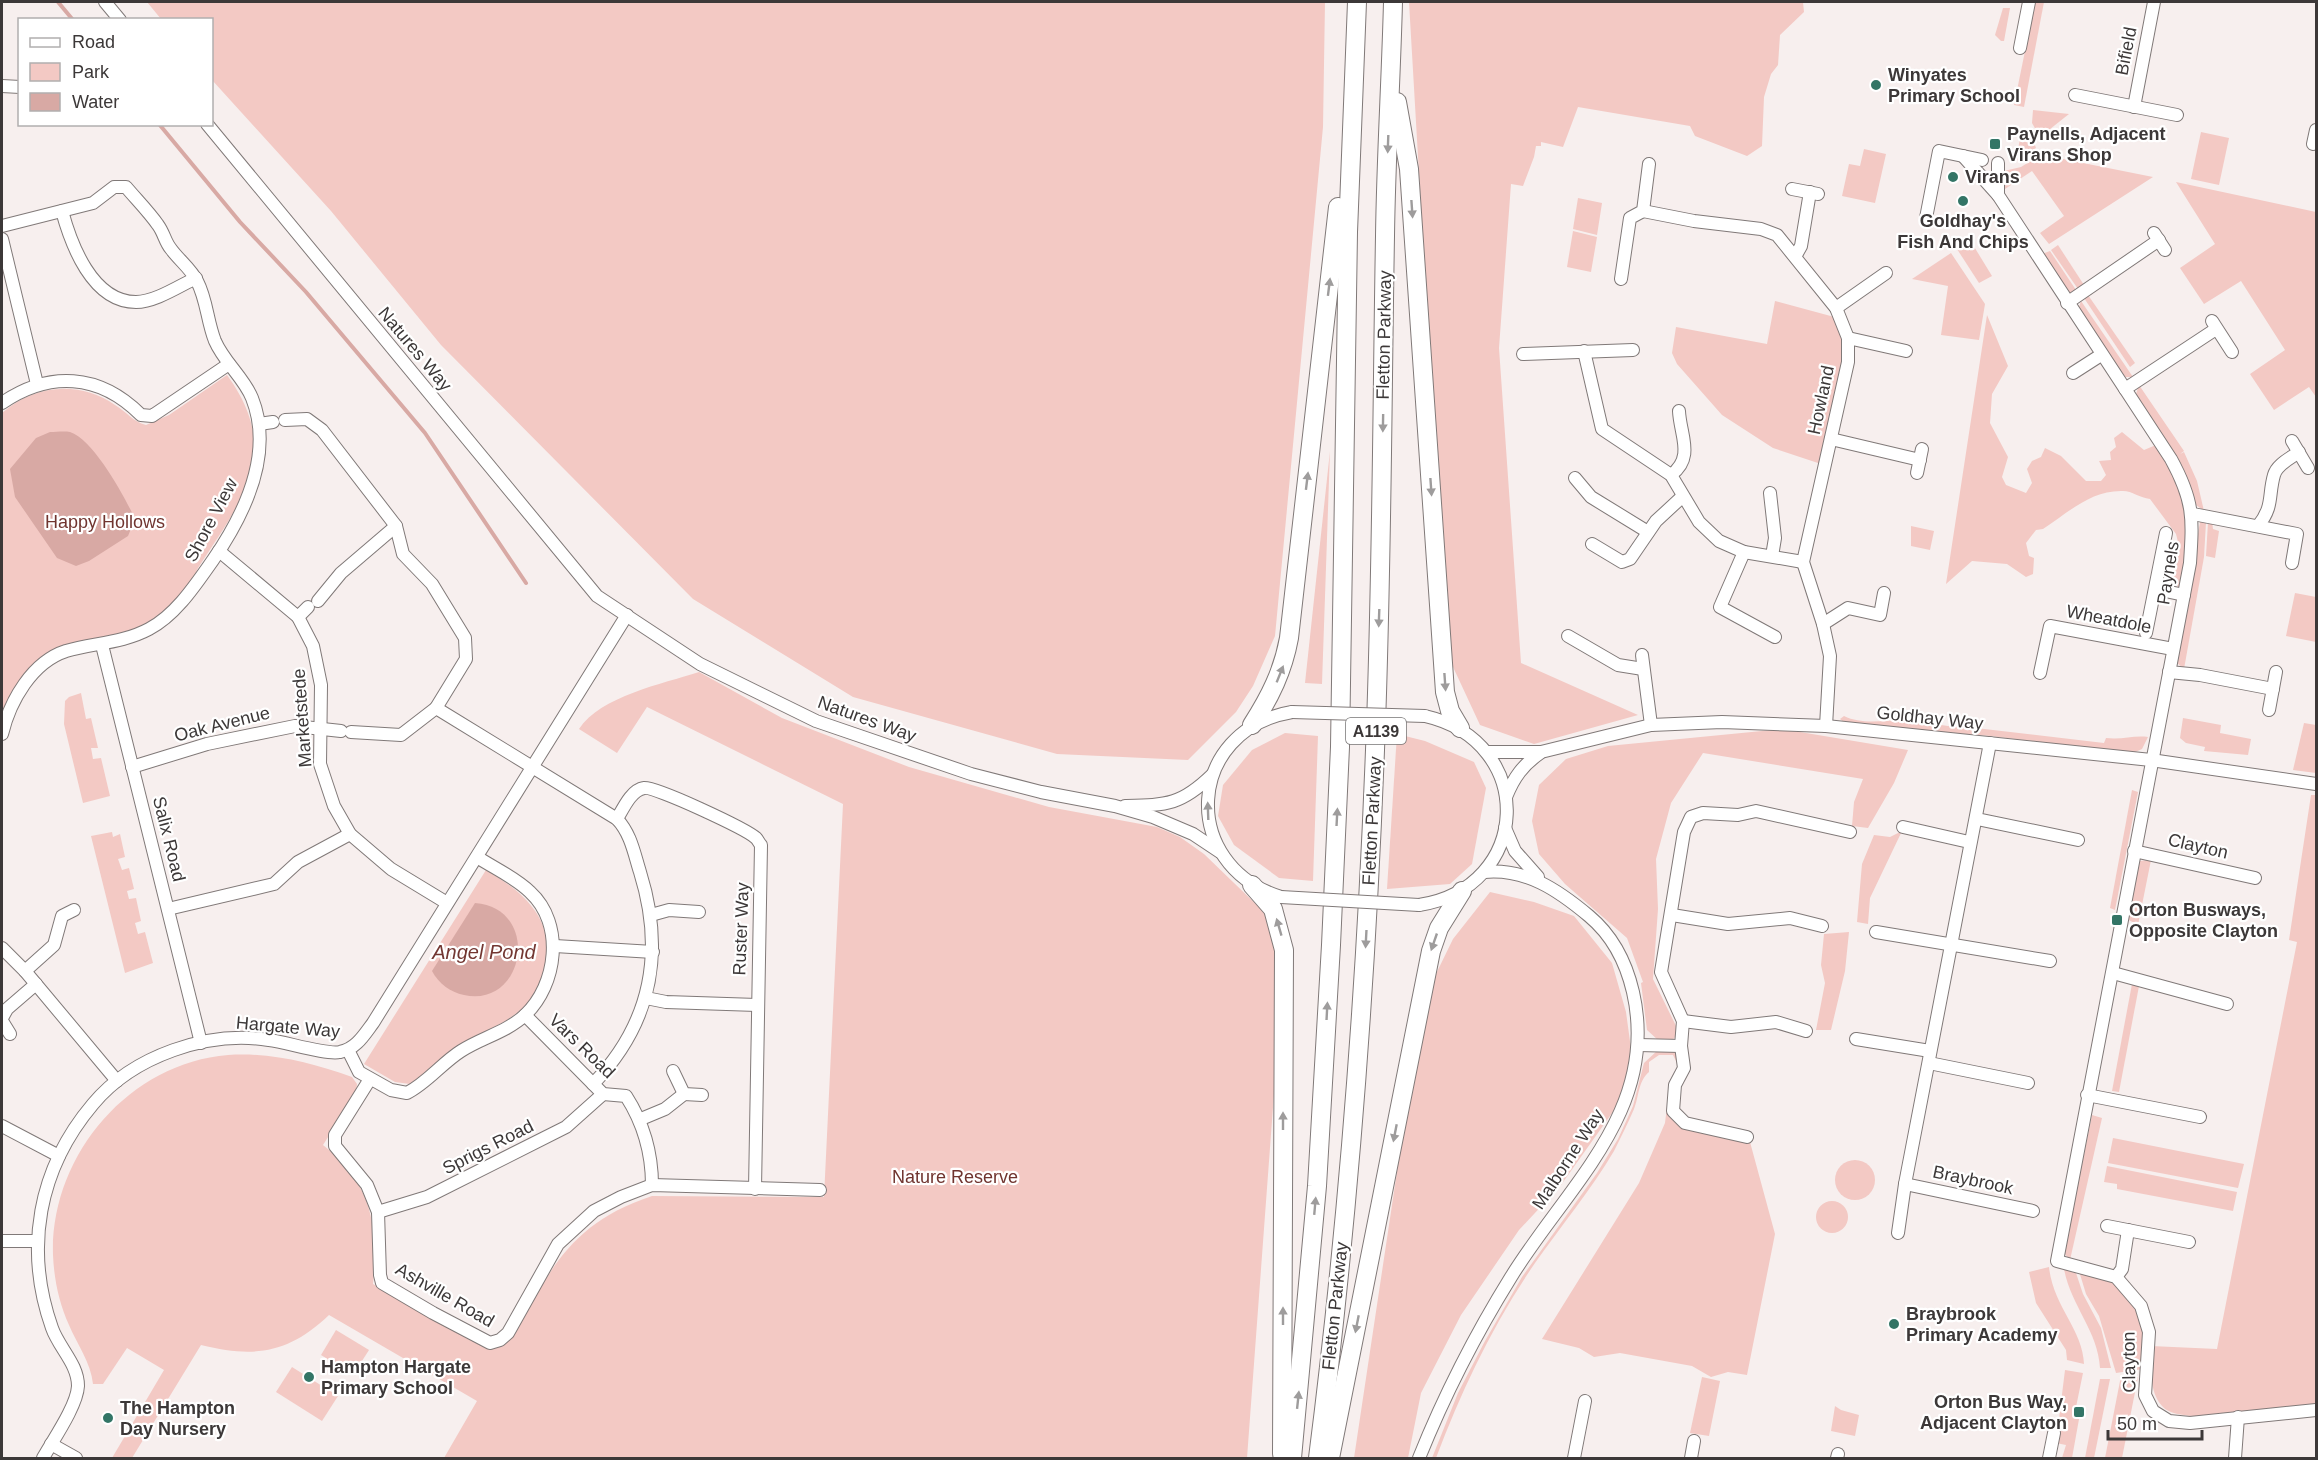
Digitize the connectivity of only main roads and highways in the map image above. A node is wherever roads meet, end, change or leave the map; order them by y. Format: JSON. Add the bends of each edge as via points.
{"nodes":[{"id":1,"x":1357,"y":2,"type":"edge"},
{"id":2,"x":1393,"y":2,"type":"edge"},
{"id":3,"x":1354,"y":68,"type":"junction"},
{"id":4,"x":1391,"y":68,"type":"junction"},
{"id":5,"x":1252,"y":725,"type":"road end"},
{"id":6,"x":1460,"y":728,"type":"road end"},
{"id":7,"x":1252,"y":885,"type":"road end"},
{"id":8,"x":1462,"y":891,"type":"road end"},
{"id":9,"x":1282,"y":1458,"type":"edge"},
{"id":10,"x":1292,"y":1458,"type":"edge"},
{"id":11,"x":1318,"y":1458,"type":"edge"},
{"id":12,"x":1330,"y":1458,"type":"edge"}],
"edges":[{"from":1,"to":3,"type":"highway","name":"Fletton Parkway","number":"A1139"},
{"from":2,"to":4,"type":"highway","name":"Fletton Parkway","number":"A1139"},
{"from":5,"to":3,"type":"highway","one_way":true,"via":[[1284,665],[1289,638]]},
{"from":10,"to":3,"type":"highway","name":"Fletton Parkway","number":"A1139","one_way":true,"via":[[1317,1186],[1332,934],[1340,747]]},
{"from":4,"to":6,"type":"highway","one_way":true,"via":[[1409,169],[1445,692]]},
{"from":4,"to":11,"type":"highway","name":"Fletton Parkway","number":"A1139","one_way":true,"via":[[1376,747],[1366,947],[1348,1185]]},
{"from":9,"to":7,"type":"highway","one_way":true,"via":[[1284,950],[1273,909]]},
{"from":8,"to":12,"type":"highway","one_way":true,"via":[[1439,928],[1431,951]]}]}
